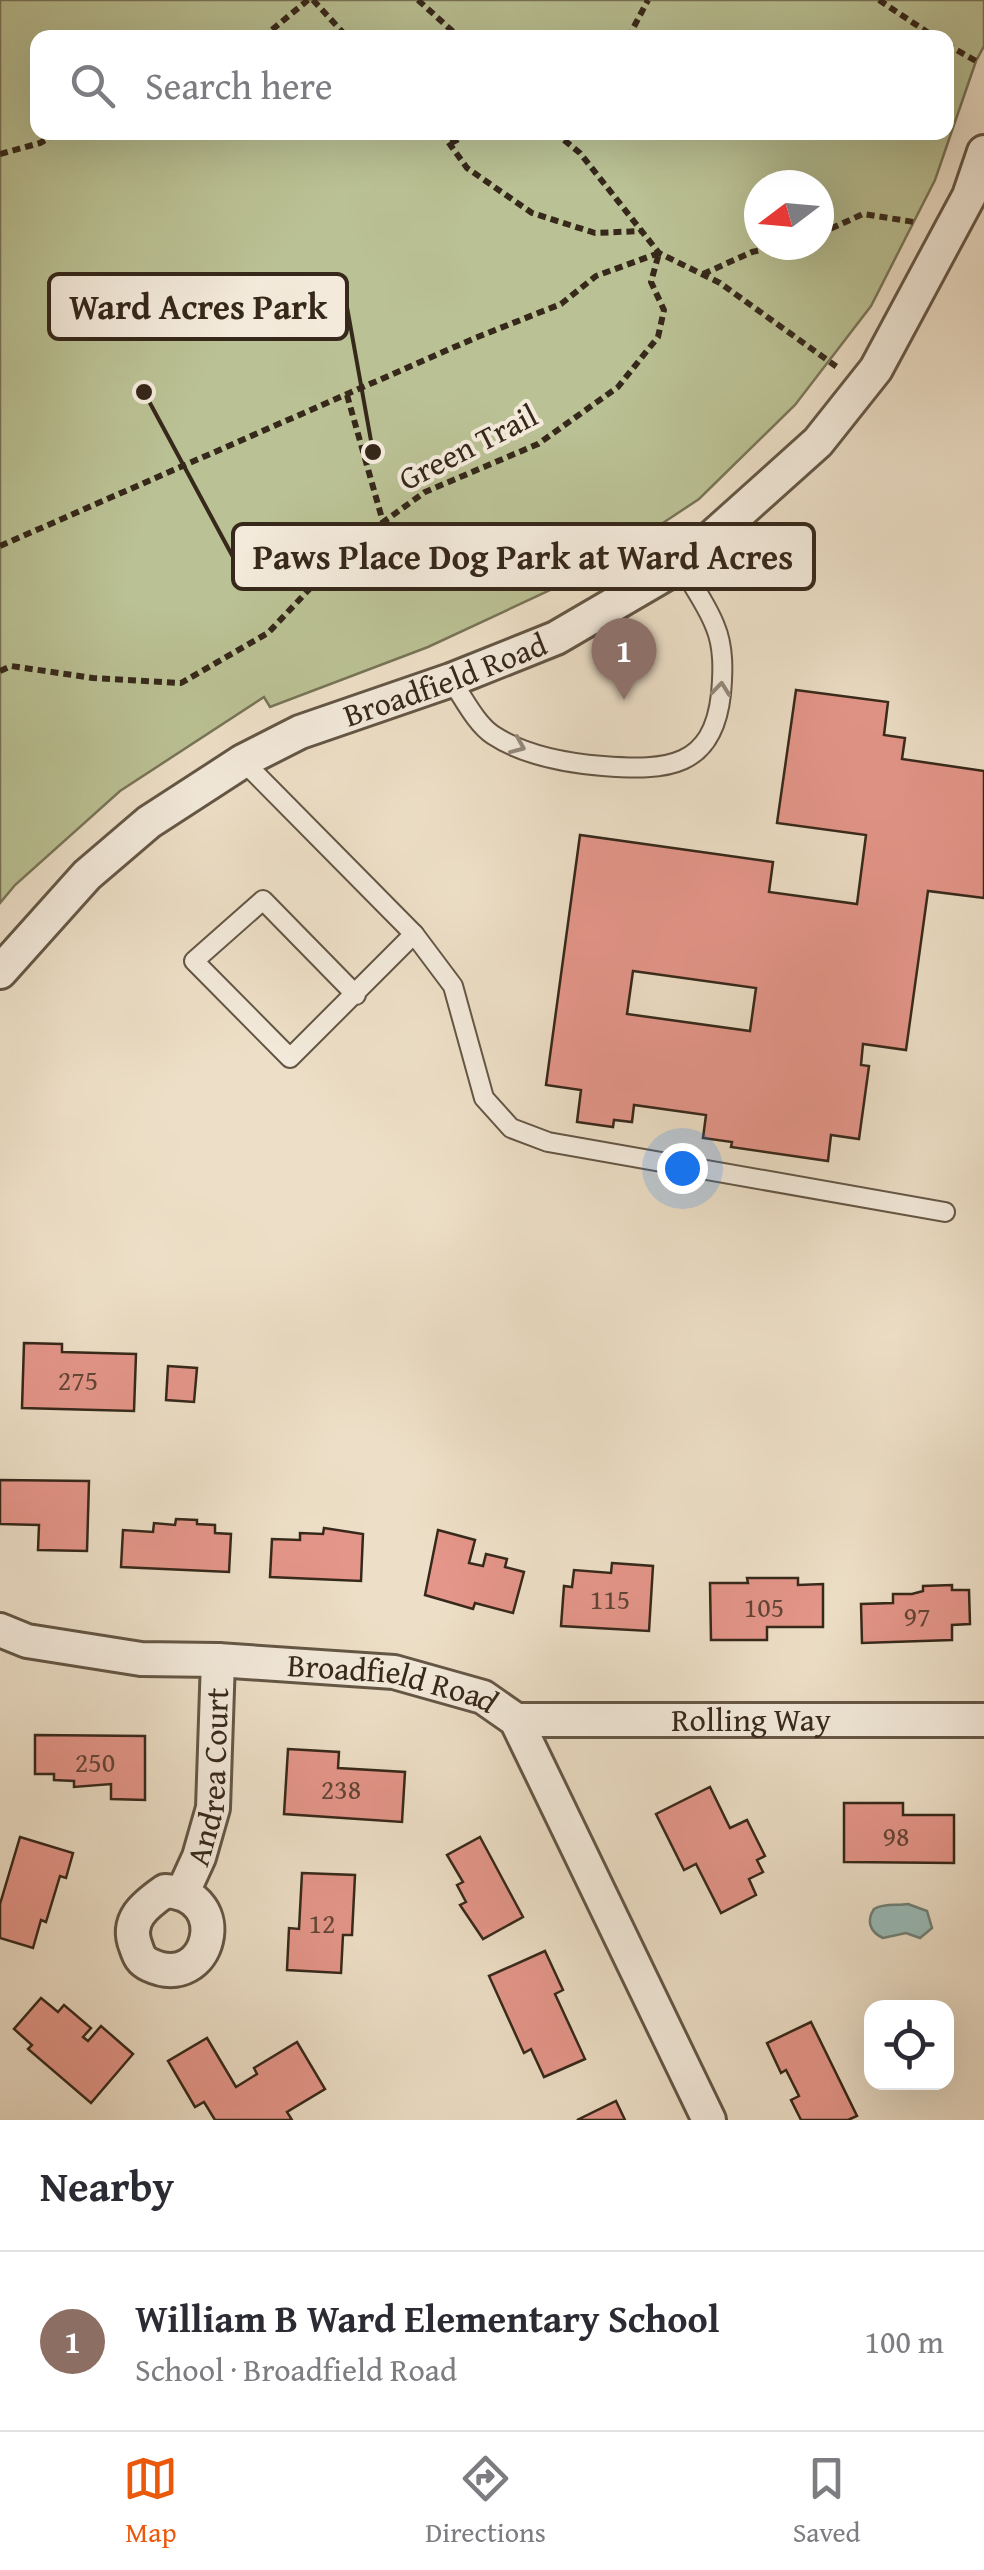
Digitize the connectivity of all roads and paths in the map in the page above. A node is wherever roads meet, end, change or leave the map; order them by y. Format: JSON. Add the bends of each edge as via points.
{"nodes":[{"id":1,"x":310,"y":0,"type":"edge"},
{"id":2,"x":418,"y":0,"type":"edge"},
{"id":3,"x":648,"y":0,"type":"edge"},
{"id":4,"x":880,"y":0,"type":"edge"},
{"id":5,"x":272,"y":30,"type":"edge"},
{"id":6,"x":340,"y":30,"type":"edge"},
{"id":7,"x":451,"y":30,"type":"edge"},
{"id":8,"x":632,"y":30,"type":"edge"},
{"id":9,"x":924,"y":30,"type":"edge"},
{"id":10,"x":954,"y":48,"type":"edge"},
{"id":11,"x":976,"y":60,"type":"dead end"},
{"id":12,"x":45,"y":140,"type":"edge"},
{"id":13,"x":448,"y":140,"type":"edge"},
{"id":14,"x":457,"y":140,"type":"edge"},
{"id":15,"x":564,"y":140,"type":"edge"},
{"id":16,"x":451,"y":143,"type":"junction"},
{"id":17,"x":984,"y":152,"type":"edge"},
{"id":18,"x":0,"y":154,"type":"edge"},
{"id":19,"x":914,"y":222,"type":"dead end"},
{"id":20,"x":834,"y":227,"type":"edge"},
{"id":21,"x":642,"y":231,"type":"junction"},
{"id":22,"x":659,"y":252,"type":"junction"},
{"id":23,"x":744,"y":256,"type":"edge"},
{"id":24,"x":702,"y":274,"type":"junction"},
{"id":25,"x":863,"y":384,"type":"junction"},
{"id":26,"x":347,"y":395,"type":"junction"},
{"id":27,"x":383,"y":522,"type":"junction"},
{"id":28,"x":0,"y":546,"type":"edge"},
{"id":29,"x":681,"y":566,"type":"junction"},
{"id":30,"x":0,"y":672,"type":"edge"},
{"id":31,"x":451,"y":680,"type":"junction"},
{"id":32,"x":243,"y":761,"type":"junction"},
{"id":33,"x":414,"y":934,"type":"junction"},
{"id":34,"x":0,"y":972,"type":"edge"},
{"id":35,"x":356,"y":995,"type":"junction"},
{"id":36,"x":946,"y":1212,"type":"dead end"},
{"id":37,"x":0,"y":1630,"type":"edge"},
{"id":38,"x":218,"y":1660,"type":"junction"},
{"id":39,"x":516,"y":1720,"type":"junction"},
{"id":40,"x":984,"y":1720,"type":"edge"},
{"id":41,"x":183,"y":1892,"type":"dead end"},
{"id":42,"x":709,"y":2120,"type":"edge"}],
"edges":[{"from":1,"to":5,"type":"path"},
{"from":1,"to":6,"type":"path"},
{"from":2,"to":7,"type":"path"},
{"from":3,"to":8,"type":"path"},
{"from":4,"to":9,"type":"path"},
{"from":10,"to":11,"type":"path"},
{"from":12,"to":18,"type":"path"},
{"from":13,"to":16,"type":"path"},
{"from":14,"to":16,"type":"path"},
{"from":15,"to":21,"type":"path"},
{"from":16,"to":21,"type":"path","via":[[468,168],[532,213],[595,233]]},
{"from":17,"to":25,"type":"street","name":"Broadfield Road","via":[[969,196]]},
{"from":19,"to":20,"type":"path","via":[[863,214]]},
{"from":21,"to":22,"type":"path"},
{"from":22,"to":24,"type":"path"},
{"from":22,"to":26,"type":"path","via":[[596,276],[561,304]]},
{"from":22,"to":27,"type":"path","name":"Green Trail","via":[[652,282],[664,310],[658,337],[618,387],[538,444],[425,492]]},
{"from":23,"to":24,"type":"path"},
{"from":24,"to":25,"type":"path"},
{"from":25,"to":29,"type":"street","name":"Broadfield Road","via":[[818,442]]},
{"from":26,"to":27,"type":"path"},
{"from":26,"to":28,"type":"path"},
{"from":27,"to":30,"type":"path","name":"Green Trail","via":[[350,546],[268,633],[181,683],[10,666]]},
{"from":29,"to":31,"type":"street","name":"Broadfield Road","via":[[556,638]]},
{"from":31,"to":29,"type":"lane","one_way":true,"via":[[489,733],[520,749],[570,763],[672,765],[713,734],[724,668],[716,628]]},
{"from":31,"to":32,"type":"street","name":"Broadfield Road","via":[[300,732]]},
{"from":32,"to":33,"type":"lane"},
{"from":32,"to":34,"type":"street","name":"Broadfield Road","via":[[149,822],[87,874]]},
{"from":33,"to":35,"type":"lane"},
{"from":33,"to":36,"type":"lane","via":[[453,986],[484,1098],[511,1128],[548,1142]]},
{"from":35,"to":35,"type":"lane","via":[[290,1058],[194,961],[262,900]]},
{"from":37,"to":38,"type":"street","name":"Broadfield Road","via":[[27,1642],[141,1659]]},
{"from":38,"to":39,"type":"street","name":"Broadfield Road","via":[[394,1672],[483,1697]]},
{"from":38,"to":41,"type":"street","name":"Andrea Court","via":[[212,1808]]},
{"from":39,"to":40,"type":"street","name":"Rolling Way"},
{"from":39,"to":42,"type":"street","name":"Broadfield Road"}]}
